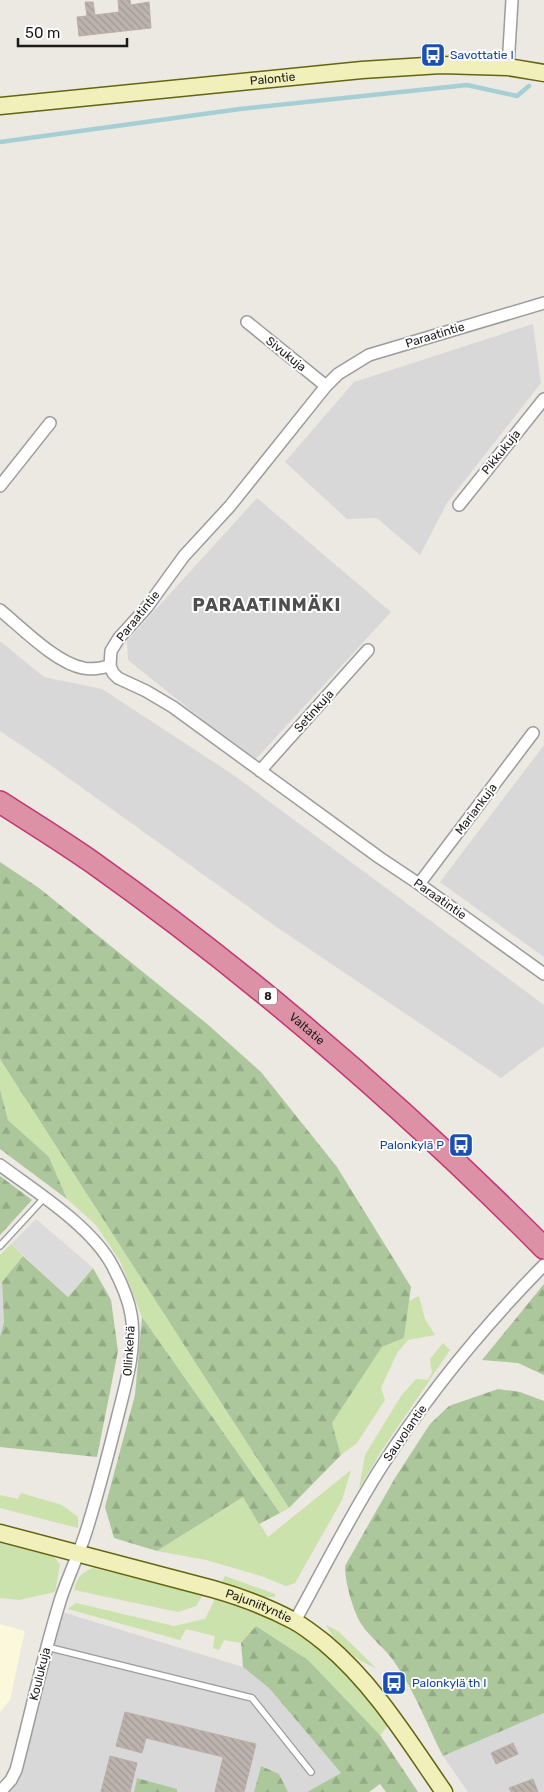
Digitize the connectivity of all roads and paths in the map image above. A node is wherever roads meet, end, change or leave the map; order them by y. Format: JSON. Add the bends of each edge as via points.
{"nodes":[{"id":1,"x":512,"y":0,"type":"edge"},
{"id":2,"x":508,"y":67,"type":"junction"},
{"id":3,"x":544,"y":73,"type":"edge"},
{"id":4,"x":0,"y":106,"type":"edge"},
{"id":5,"x":544,"y":303,"type":"edge"},
{"id":6,"x":247,"y":322,"type":"dead end"},
{"id":7,"x":326,"y":386,"type":"junction"},
{"id":8,"x":544,"y":399,"type":"edge"},
{"id":9,"x":50,"y":424,"type":"dead end"},
{"id":10,"x":0,"y":486,"type":"edge"},
{"id":11,"x":459,"y":505,"type":"dead end"},
{"id":12,"x":0,"y":610,"type":"edge"},
{"id":13,"x":368,"y":650,"type":"dead end"},
{"id":14,"x":110,"y":666,"type":"junction"},
{"id":15,"x":533,"y":733,"type":"dead end"},
{"id":16,"x":260,"y":771,"type":"junction"},
{"id":17,"x":0,"y":802,"type":"edge"},
{"id":18,"x":419,"y":884,"type":"junction"},
{"id":19,"x":544,"y":974,"type":"edge"},
{"id":20,"x":0,"y":1165,"type":"edge"},
{"id":21,"x":44,"y":1197,"type":"junction"},
{"id":22,"x":0,"y":1246,"type":"edge"},
{"id":23,"x":544,"y":1248,"type":"edge"},
{"id":24,"x":544,"y":1265,"type":"edge"},
{"id":25,"x":0,"y":1533,"type":"edge"},
{"id":26,"x":78,"y":1554,"type":"junction"},
{"id":27,"x":295,"y":1621,"type":"junction"},
{"id":28,"x":47,"y":1647,"type":"junction"},
{"id":29,"x":312,"y":1772,"type":"dead end"},
{"id":30,"x":0,"y":1792,"type":"edge"},
{"id":31,"x":444,"y":1792,"type":"edge"}],
"edges":[{"from":1,"to":2,"type":"street"},
{"from":2,"to":3,"type":"street","name":"Palontie"},
{"from":2,"to":4,"type":"street","name":"Palontie","via":[[441,65],[362,70]]},
{"from":5,"to":7,"type":"street","name":"Paraatintie","via":[[369,355],[338,374]]},
{"from":6,"to":7,"type":"street","name":"Sivukuja"},
{"from":7,"to":14,"type":"street","name":"Paraatintie","via":[[119,638],[111,651]]},
{"from":8,"to":11,"type":"street","name":"Pikkukuja"},
{"from":9,"to":10,"type":"street"},
{"from":12,"to":14,"type":"street","via":[[65,661],[82,668]]},
{"from":13,"to":16,"type":"street","name":"Setinkuja"},
{"from":14,"to":16,"type":"street","name":"Paraatintie","via":[[118,678],[173,707]]},
{"from":15,"to":18,"type":"street","name":"Mariankuja"},
{"from":16,"to":18,"type":"street","name":"Paraatintie"},
{"from":17,"to":23,"type":"highway","name":"Valtatie","number":"8","via":[[91,861],[274,1000],[427,1133]]},
{"from":18,"to":19,"type":"street","name":"Paraatintie"},
{"from":20,"to":21,"type":"street","name":"Ollinkehä"},
{"from":21,"to":22,"type":"lane"},
{"from":21,"to":26,"type":"street","name":"Ollinkehä","via":[[105,1252],[121,1283],[131,1314],[132,1344],[126,1384],[108,1458]]},
{"from":24,"to":27,"type":"street","name":"Sauvolantie","via":[[493,1319],[409,1427],[359,1504]]},
{"from":25,"to":26,"type":"street","name":"Pajuniityntie"},
{"from":26,"to":27,"type":"street","name":"Pajuniityntie","via":[[234,1595]]},
{"from":26,"to":28,"type":"street","name":"Koulukuja"},
{"from":27,"to":31,"type":"street","name":"Pajuniityntie","via":[[352,1668],[391,1715]]},
{"from":28,"to":29,"type":"lane","via":[[252,1698]]},
{"from":28,"to":30,"type":"street","name":"Koulukuja","via":[[16,1770]]}]}
